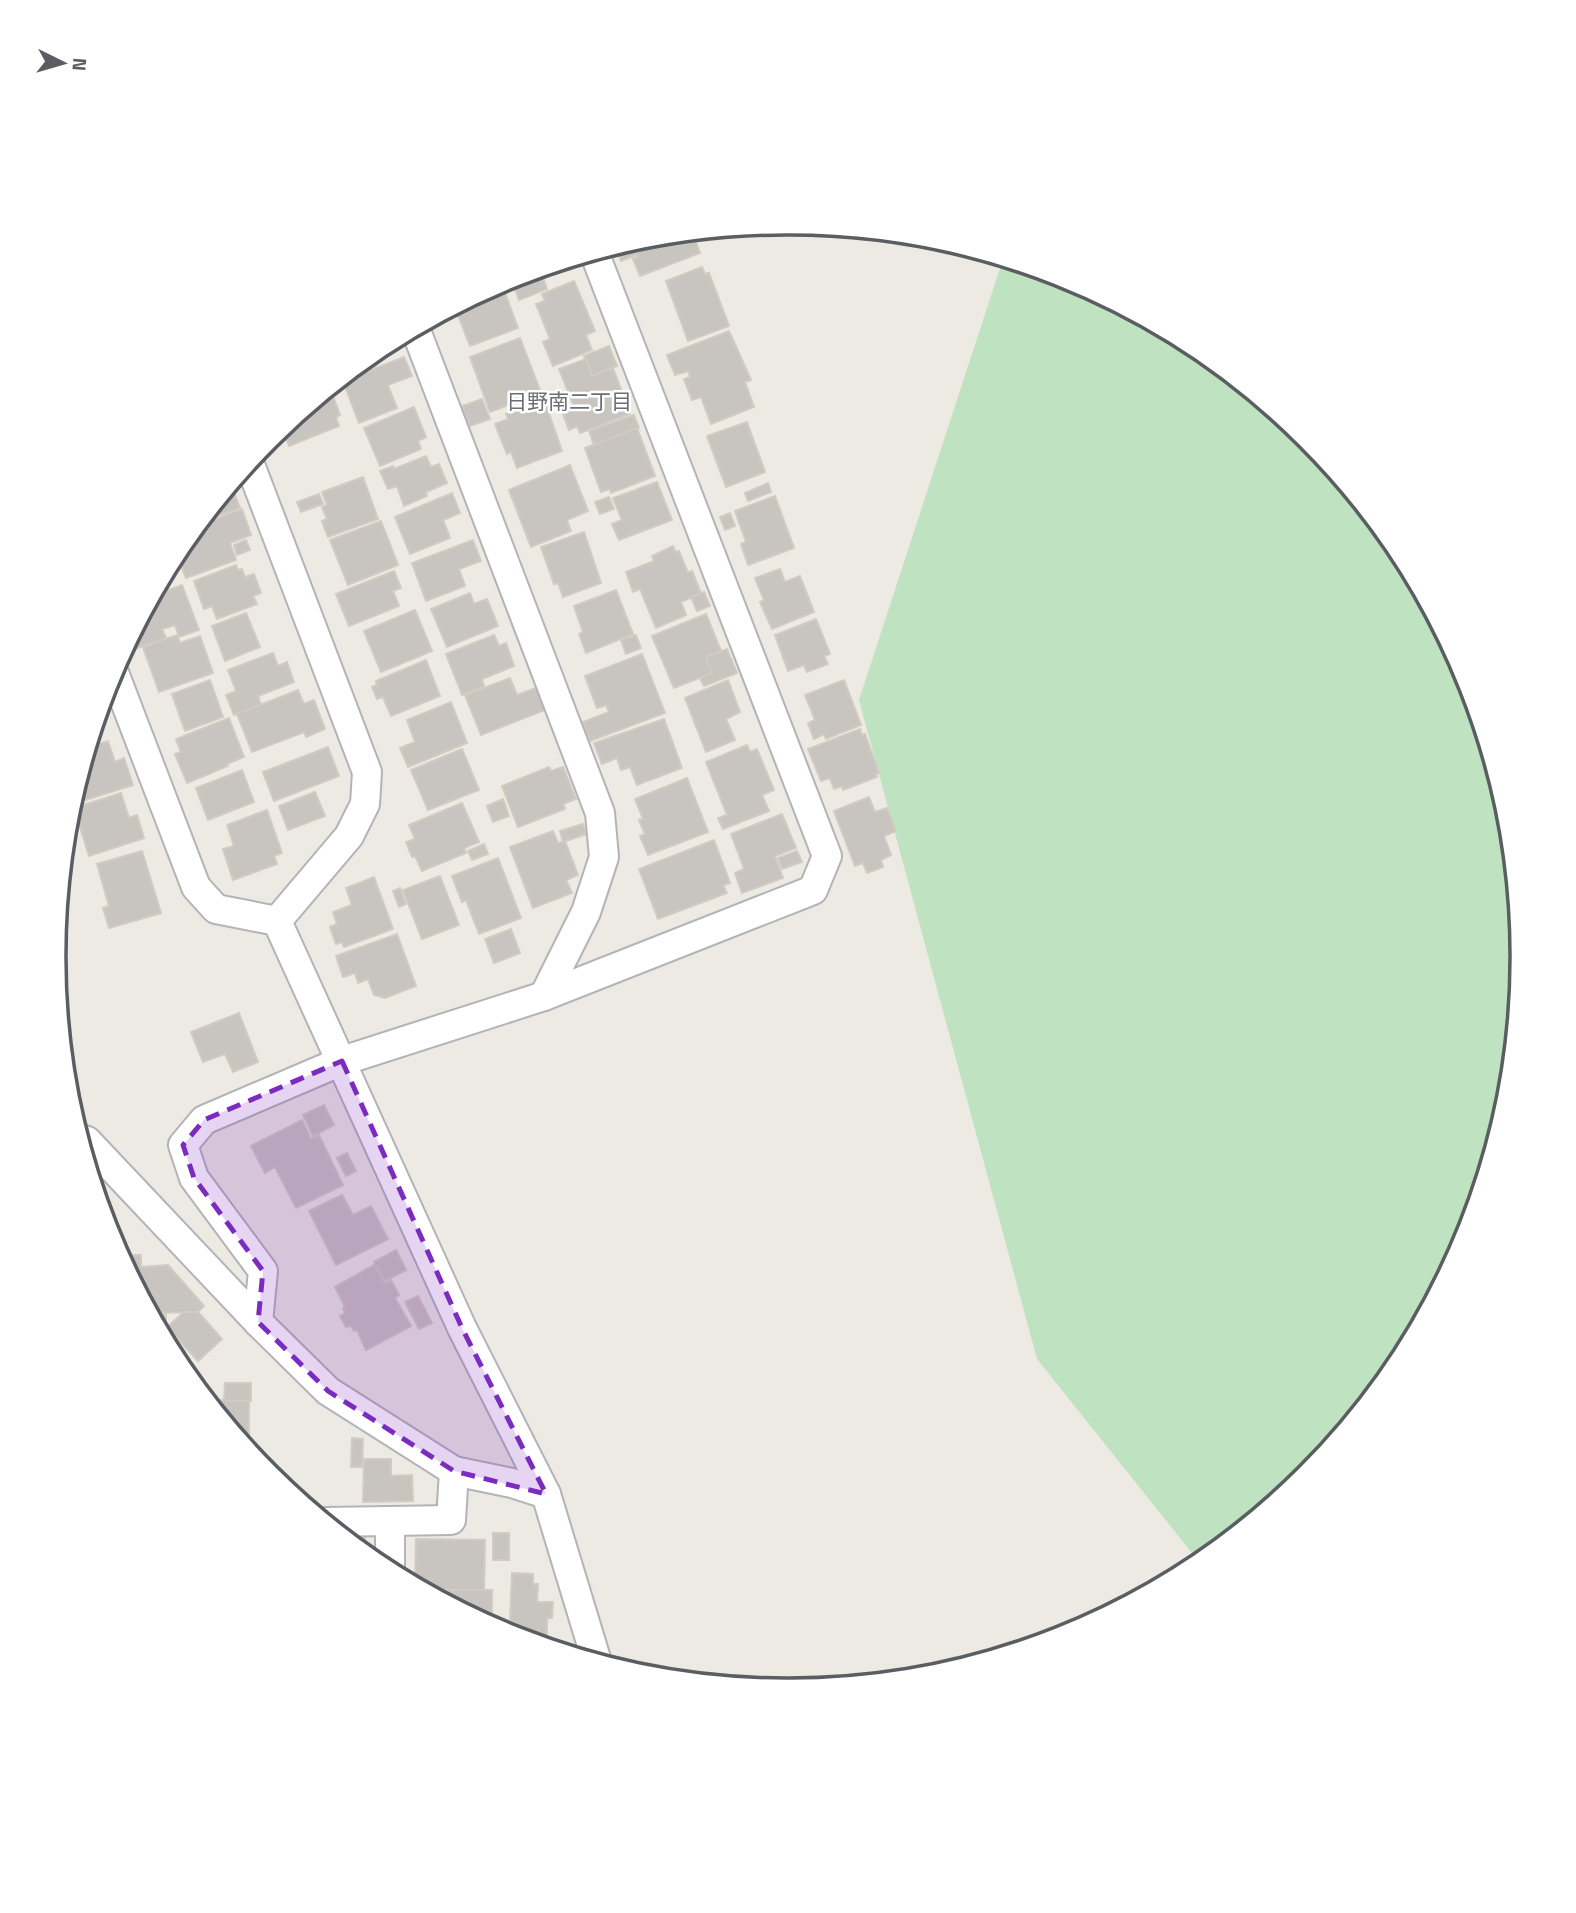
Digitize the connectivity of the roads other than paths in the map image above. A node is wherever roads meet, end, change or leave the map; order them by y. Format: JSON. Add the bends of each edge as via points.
{"nodes":[{"id":1,"x":597,"y":261,"type":"edge"},
{"id":2,"x":419,"y":337,"type":"edge"},
{"id":3,"x":253,"y":473,"type":"edge"},
{"id":4,"x":119,"y":686,"type":"edge"},
{"id":5,"x":277,"y":921,"type":"junction"},
{"id":6,"x":544,"y":996,"type":"junction"},
{"id":7,"x":342,"y":1061,"type":"junction"},
{"id":8,"x":92,"y":1146,"type":"edge"},
{"id":9,"x":258,"y":1322,"type":"junction"},
{"id":10,"x":454,"y":1471,"type":"junction"},
{"id":11,"x":545,"y":1494,"type":"junction"},
{"id":12,"x":340,"y":1522,"type":"edge"},
{"id":13,"x":390,"y":1522,"type":"junction"},
{"id":14,"x":390,"y":1558,"type":"edge"},
{"id":15,"x":594,"y":1651,"type":"edge"}],
"edges":[{"from":1,"to":6,"type":"street","via":[[827,856],[813,890]]},
{"from":2,"to":6,"type":"street","via":[[600,813],[604,857],[586,912]]},
{"from":3,"to":5,"type":"street","via":[[367,772],[365,804],[349,835]]},
{"from":4,"to":5,"type":"street","via":[[196,887],[216,909]]},
{"from":5,"to":7,"type":"street"},
{"from":6,"to":7,"type":"street"},
{"from":7,"to":9,"type":"street","via":[[204,1120],[183,1145],[194,1178],[263,1271]]},
{"from":7,"to":11,"type":"street","via":[[462,1328]]},
{"from":8,"to":9,"type":"street"},
{"from":9,"to":10,"type":"street","via":[[328,1391]]},
{"from":10,"to":11,"type":"street"},
{"from":10,"to":13,"type":"street","via":[[451,1520]]},
{"from":11,"to":15,"type":"street"},
{"from":12,"to":13,"type":"street"},
{"from":13,"to":14,"type":"street"}]}
